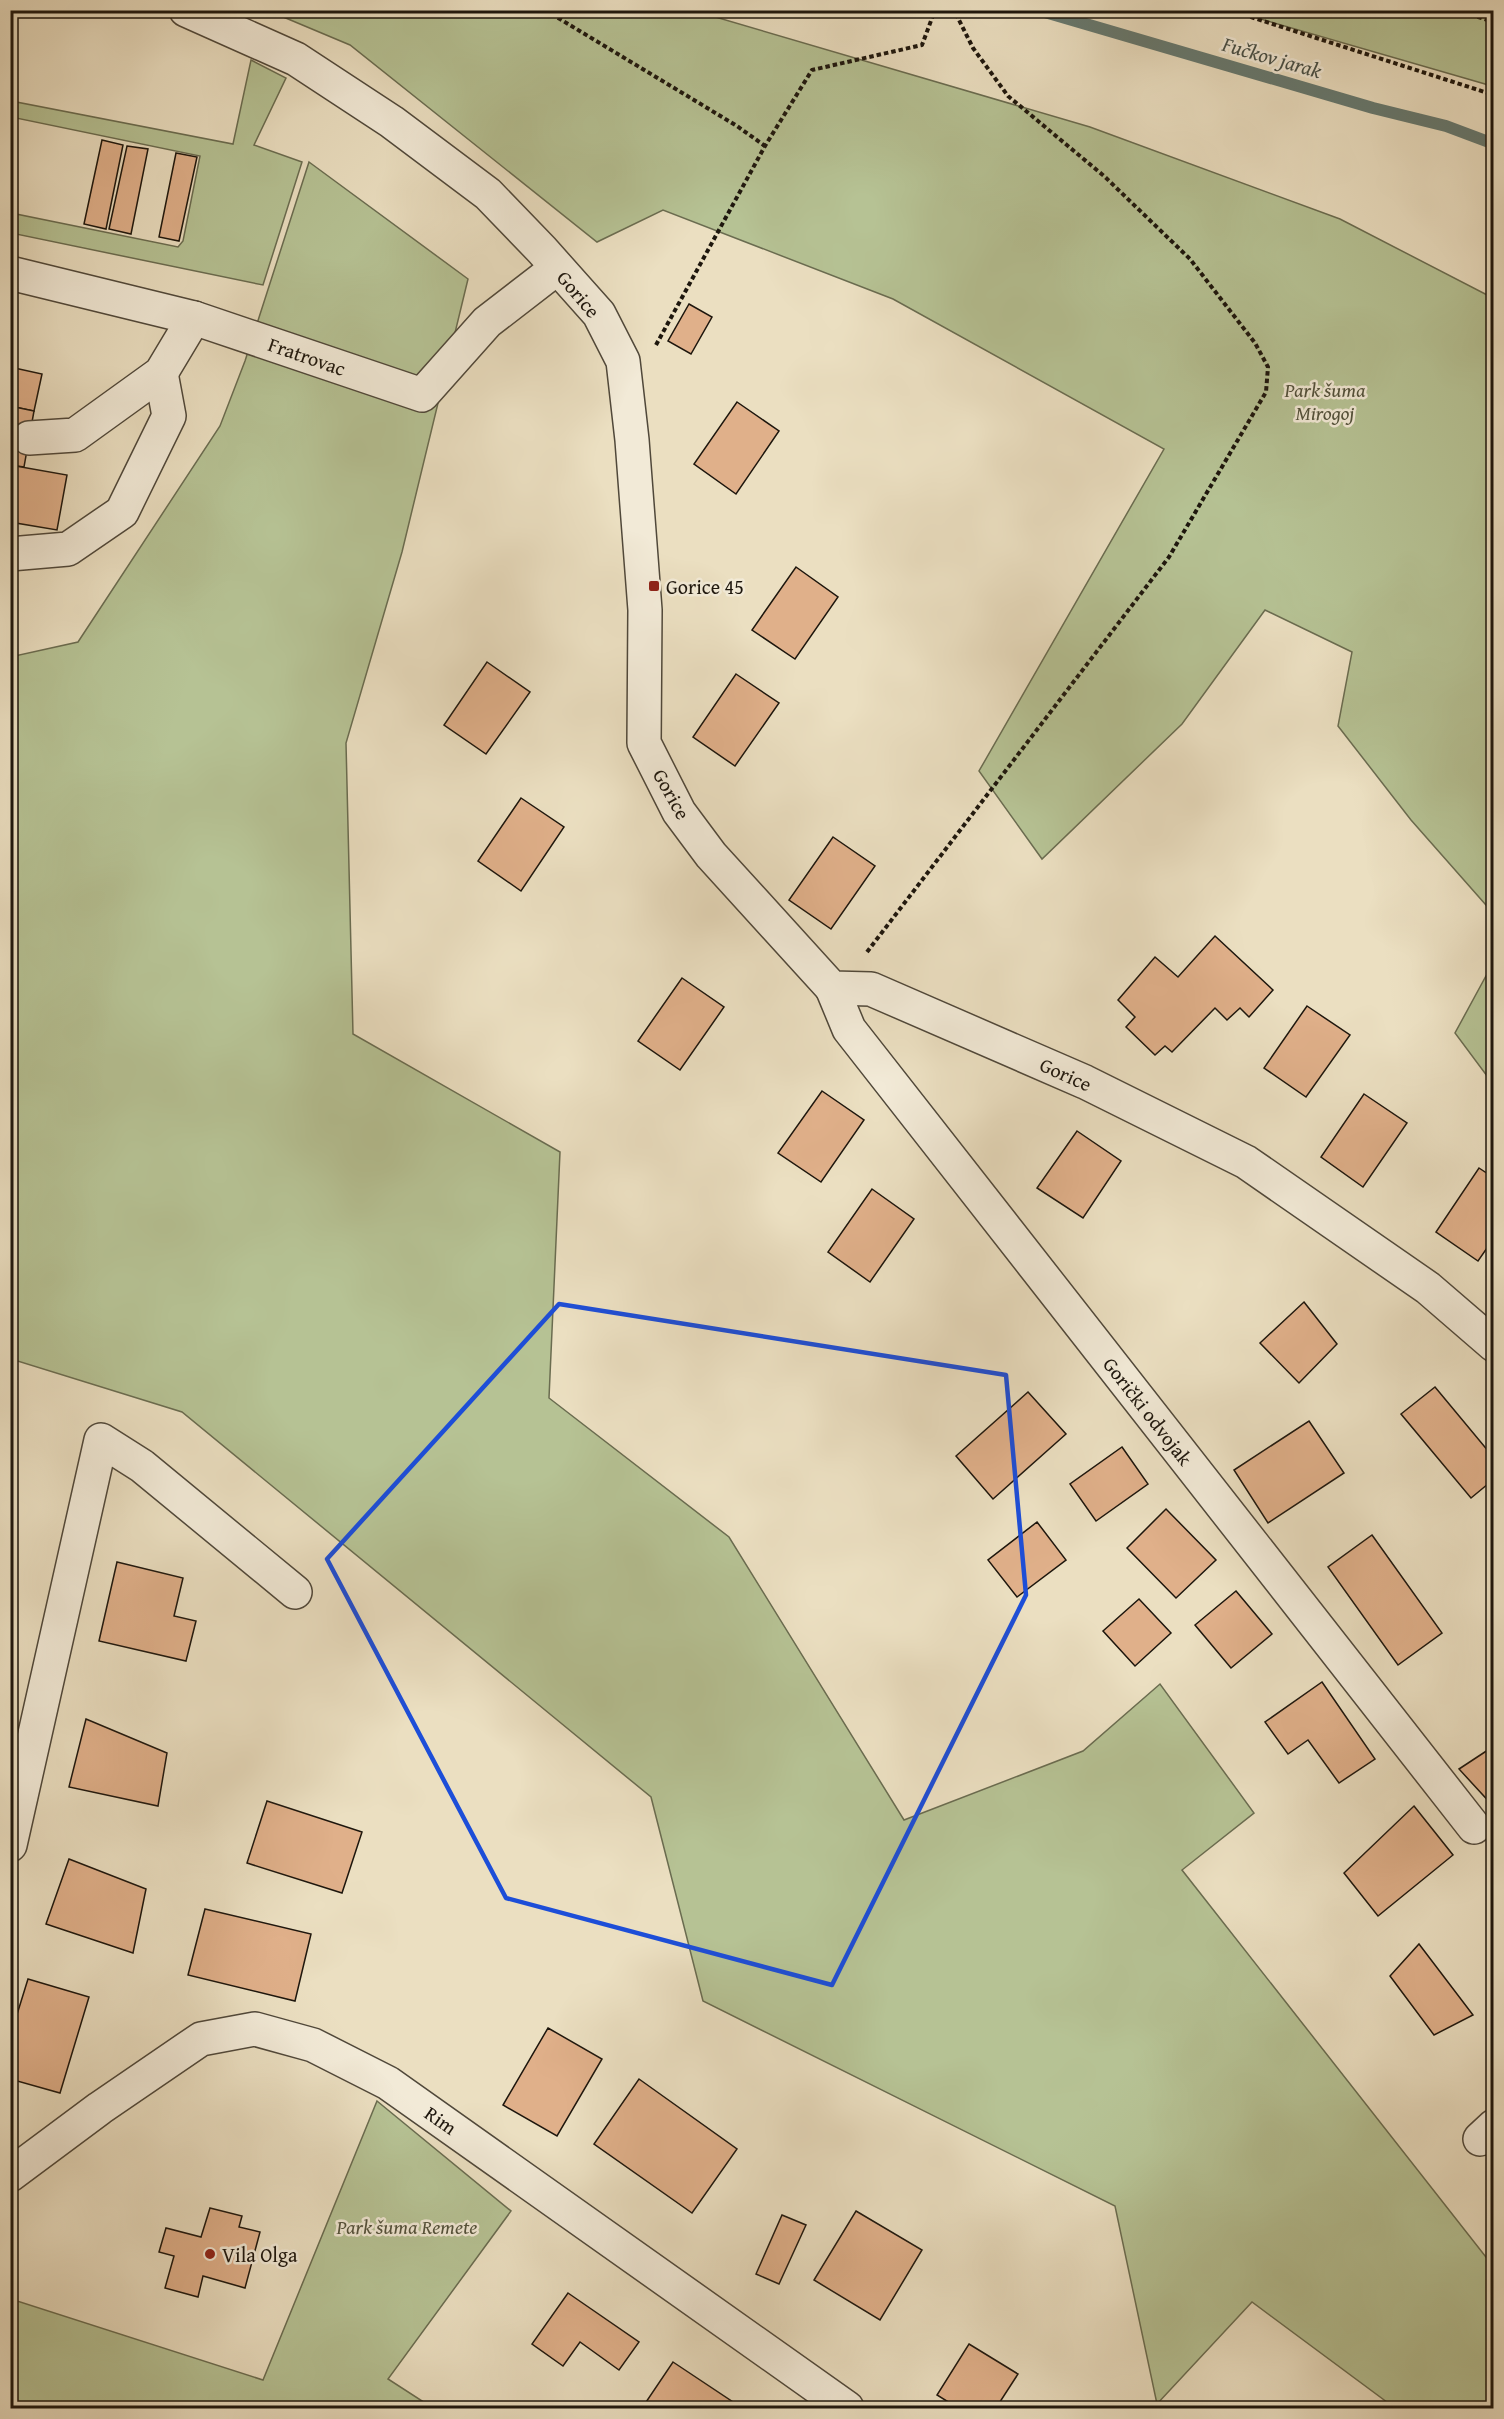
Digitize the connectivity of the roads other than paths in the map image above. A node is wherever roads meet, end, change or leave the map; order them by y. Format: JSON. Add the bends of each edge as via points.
{"nodes":[{"id":1,"x":186,"y":10,"type":"edge"},
{"id":2,"x":557,"y":268,"type":"junction"},
{"id":3,"x":10,"y":273,"type":"edge"},
{"id":4,"x":194,"y":318,"type":"junction"},
{"id":5,"x":161,"y":374,"type":"junction"},
{"id":6,"x":29,"y":438,"type":"dead end"},
{"id":7,"x":10,"y":554,"type":"edge"},
{"id":8,"x":836,"y":988,"type":"junction"},
{"id":9,"x":1494,"y":1345,"type":"edge"},
{"id":10,"x":295,"y":1592,"type":"dead end"},
{"id":11,"x":1474,"y":1827,"type":"dead end"},
{"id":12,"x":10,"y":1845,"type":"edge"},
{"id":13,"x":10,"y":2175,"type":"edge"},
{"id":14,"x":847,"y":2409,"type":"edge"}],
"edges":[{"from":1,"to":2,"type":"street","name":"Gorice","via":[[296,59],[392,122],[488,195]]},
{"from":2,"to":4,"type":"street","name":"Fratrovac","via":[[487,322],[422,395]]},
{"from":2,"to":8,"type":"street","name":"Gorice","via":[[599,314],[622,361],[645,610],[644,743],[680,812],[711,855]]},
{"from":3,"to":4,"type":"street","name":"Fratrovac"},
{"from":4,"to":5,"type":"street"},
{"from":5,"to":6,"type":"street","via":[[75,435]]},
{"from":5,"to":7,"type":"street","via":[[169,416],[122,512],[68,549]]},
{"from":8,"to":9,"type":"street","name":"Gorice","via":[[871,989],[1085,1082],[1246,1162],[1428,1288]]},
{"from":8,"to":11,"type":"street","name":"Gorički odvojak","via":[[849,1029]]},
{"from":10,"to":12,"type":"street","via":[[142,1466],[101,1440]]},
{"from":13,"to":14,"type":"street","name":"Rim","via":[[201,2039],[255,2029],[313,2045],[388,2083]]}]}
